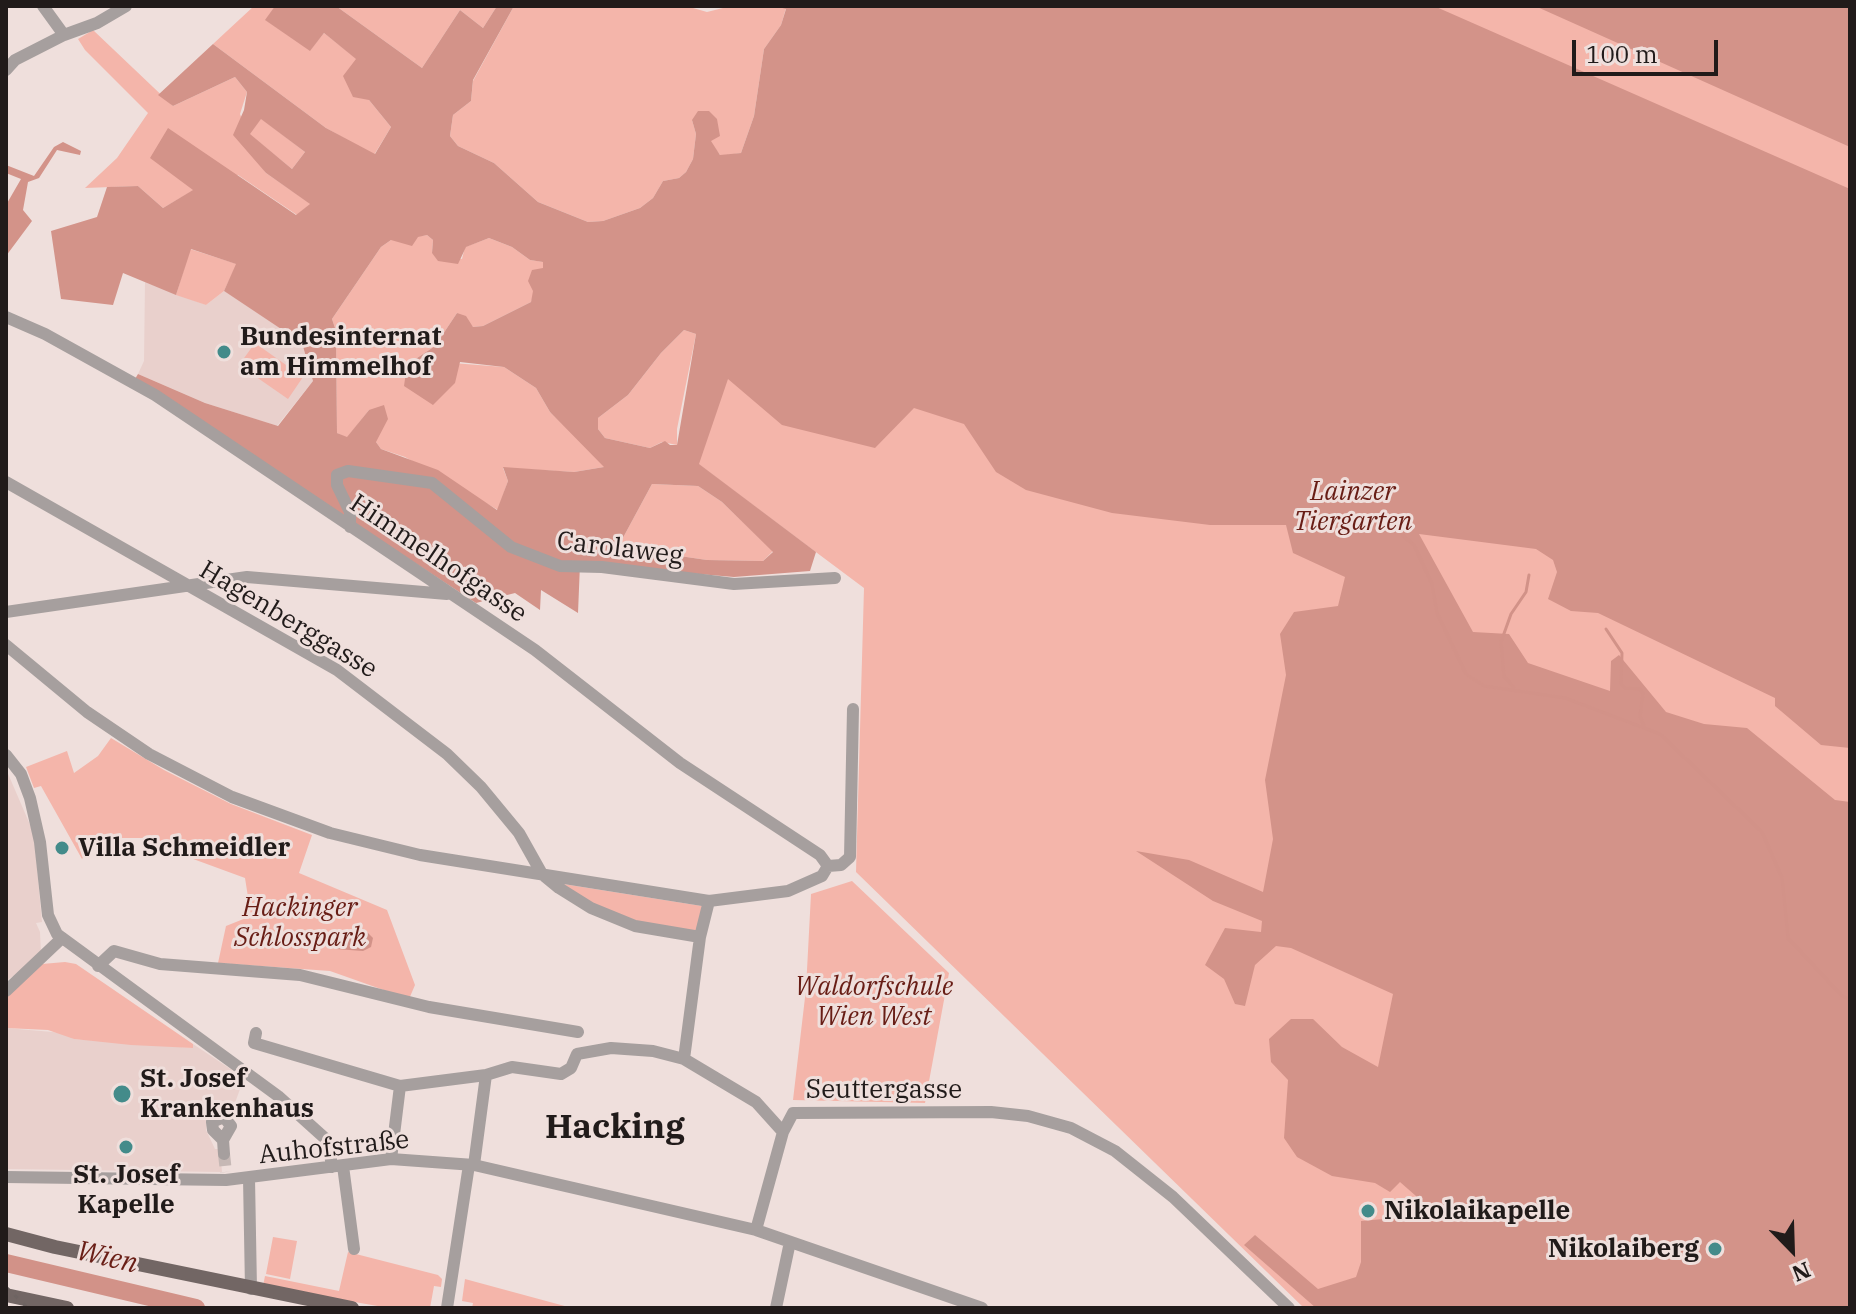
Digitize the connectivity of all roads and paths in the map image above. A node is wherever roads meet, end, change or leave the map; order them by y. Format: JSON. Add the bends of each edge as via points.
{"nodes":[{"id":1,"x":43,"y":6,"type":"edge"},
{"id":2,"x":126,"y":6,"type":"edge"},
{"id":3,"x":64,"y":35,"type":"junction"},
{"id":4,"x":6,"y":70,"type":"edge"},
{"id":5,"x":6,"y":317,"type":"edge"},
{"id":6,"x":6,"y":482,"type":"edge"},
{"id":7,"x":350,"y":527,"type":"junction"},
{"id":8,"x":835,"y":578,"type":"dead end"},
{"id":9,"x":188,"y":585,"type":"junction"},
{"id":10,"x":450,"y":595,"type":"junction"},
{"id":11,"x":6,"y":612,"type":"edge"},
{"id":12,"x":6,"y":645,"type":"edge"},
{"id":13,"x":853,"y":709,"type":"dead end"},
{"id":14,"x":6,"y":755,"type":"edge"},
{"id":15,"x":828,"y":866,"type":"junction"},
{"id":16,"x":542,"y":874,"type":"junction"},
{"id":17,"x":709,"y":901,"type":"junction"},
{"id":18,"x":700,"y":937,"type":"junction"},
{"id":19,"x":61,"y":939,"type":"junction"},
{"id":20,"x":98,"y":966,"type":"junction"},
{"id":21,"x":6,"y":991,"type":"edge"},
{"id":22,"x":578,"y":1032,"type":"dead end"},
{"id":23,"x":256,"y":1033,"type":"dead end"},
{"id":24,"x":684,"y":1059,"type":"junction"},
{"id":25,"x":486,"y":1075,"type":"junction"},
{"id":26,"x":400,"y":1086,"type":"junction"},
{"id":27,"x":783,"y":1132,"type":"junction"},
{"id":28,"x":223,"y":1140,"type":"dead end"},
{"id":29,"x":224,"y":1154,"type":"tunnel mouth"},
{"id":30,"x":391,"y":1159,"type":"junction"},
{"id":31,"x":471,"y":1165,"type":"junction"},
{"id":32,"x":338,"y":1166,"type":"junction"},
{"id":33,"x":6,"y":1177,"type":"edge"},
{"id":34,"x":249,"y":1178,"type":"junction"},
{"id":35,"x":756,"y":1230,"type":"junction"},
{"id":36,"x":6,"y":1234,"type":"edge"},
{"id":37,"x":790,"y":1242,"type":"junction"},
{"id":38,"x":354,"y":1249,"type":"dead end"},
{"id":39,"x":251,"y":1289,"type":"junction"},
{"id":40,"x":6,"y":1295,"type":"edge"},
{"id":41,"x":67,"y":1308,"type":"edge"},
{"id":42,"x":352,"y":1308,"type":"edge"},
{"id":43,"x":447,"y":1308,"type":"edge"},
{"id":44,"x":776,"y":1308,"type":"edge"},
{"id":45,"x":982,"y":1308,"type":"edge"},
{"id":46,"x":1289,"y":1308,"type":"edge"}],
"edges":[{"from":1,"to":3,"type":"street"},
{"from":2,"to":3,"type":"street"},
{"from":3,"to":4,"type":"street"},
{"from":5,"to":7,"type":"street","name":"Himmelhofgasse","via":[[155,395]]},
{"from":6,"to":9,"type":"street","name":"Hagenberggasse"},
{"from":7,"to":8,"type":"street","name":"Carolaweg","via":[[350,512],[337,485],[337,475],[348,471],[432,483],[511,547],[560,566],[734,584]]},
{"from":7,"to":10,"type":"street","name":"Himmelhofgasse"},
{"from":9,"to":10,"type":"street","via":[[247,577]]},
{"from":9,"to":11,"type":"street"},
{"from":9,"to":16,"type":"street","name":"Hagenberggasse","via":[[337,670],[447,754],[519,833]]},
{"from":10,"to":15,"type":"street","name":"Himmelhofgasse","via":[[535,650],[680,763],[820,855]]},
{"from":12,"to":16,"type":"street","via":[[122,737],[232,797],[330,833],[420,855]]},
{"from":13,"to":15,"type":"street","via":[[850,857]]},
{"from":14,"to":19,"type":"street","via":[[30,798],[48,915]]},
{"from":15,"to":17,"type":"street","via":[[822,876],[788,891]]},
{"from":16,"to":17,"type":"street"},
{"from":16,"to":18,"type":"street","via":[[591,908],[635,926]]},
{"from":17,"to":18,"type":"street"},
{"from":18,"to":24,"type":"street"},
{"from":19,"to":20,"type":"street"},
{"from":19,"to":21,"type":"street"},
{"from":20,"to":22,"type":"street","via":[[114,951],[160,964],[300,975],[429,1007]]},
{"from":20,"to":32,"type":"street","via":[[317,1129]]},
{"from":23,"to":26,"type":"street","via":[[254,1043]]},
{"from":24,"to":25,"type":"street","name":"Seuttergasse","via":[[611,1048],[577,1054],[571,1068],[561,1074],[512,1067]]},
{"from":24,"to":27,"type":"street","name":"Seuttergasse","via":[[756,1102]]},
{"from":25,"to":26,"type":"street"},
{"from":25,"to":31,"type":"street"},
{"from":26,"to":30,"type":"street"},
{"from":27,"to":35,"type":"street"},
{"from":27,"to":46,"type":"street","name":"Seuttergasse","via":[[800,1110],[991,1112],[1071,1128],[1115,1151],[1173,1197]]},
{"from":28,"to":29,"type":"street"},
{"from":30,"to":31,"type":"street","name":"Auhofstraße"},
{"from":30,"to":32,"type":"street","name":"Auhofstraße"},
{"from":31,"to":35,"type":"street","name":"Auhofstraße"},
{"from":31,"to":43,"type":"street"},
{"from":32,"to":34,"type":"street","name":"Auhofstraße"},
{"from":32,"to":38,"type":"street"},
{"from":33,"to":34,"type":"street","name":"Auhofstraße"},
{"from":34,"to":39,"type":"street"},
{"from":35,"to":37,"type":"street","name":"Auhofstraße"},
{"from":36,"to":39,"type":"main road"},
{"from":37,"to":44,"type":"street"},
{"from":37,"to":45,"type":"street","name":"Auhofstraße"},
{"from":39,"to":42,"type":"main road"},
{"from":40,"to":41,"type":"main road"}]}
